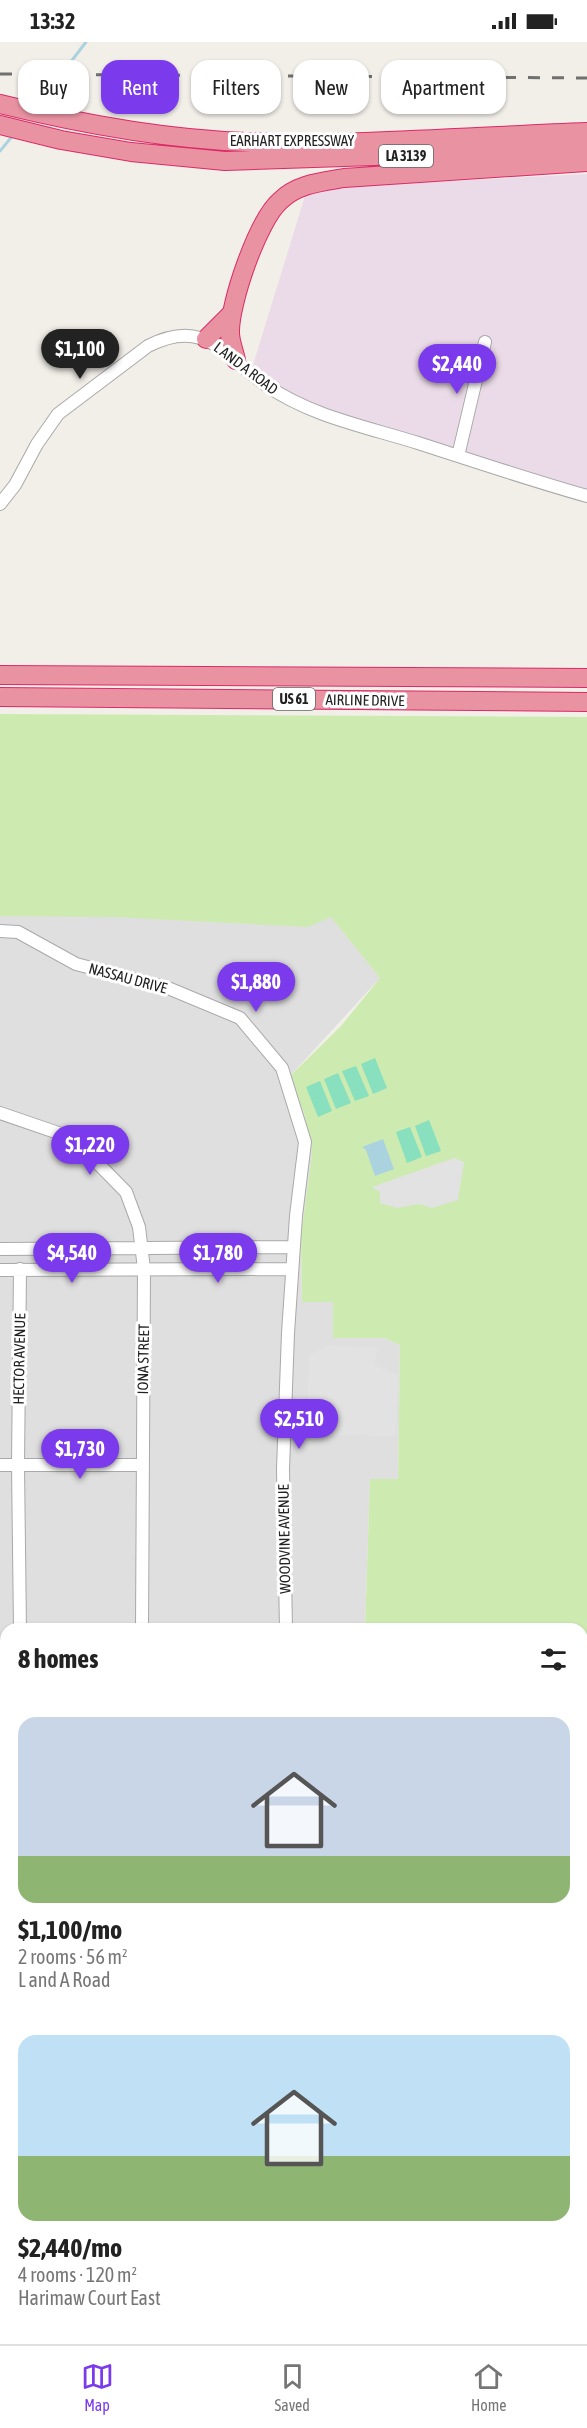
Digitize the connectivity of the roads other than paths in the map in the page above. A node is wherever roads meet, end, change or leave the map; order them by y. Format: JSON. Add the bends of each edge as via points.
{"nodes":[{"id":1,"x":0,"y":104,"type":"edge"},
{"id":2,"x":0,"y":125,"type":"edge"},
{"id":3,"x":587,"y":132,"type":"edge"},
{"id":4,"x":587,"y":149,"type":"edge"},
{"id":5,"x":587,"y":162,"type":"edge"},
{"id":6,"x":232,"y":314,"type":"junction"},
{"id":7,"x":206,"y":339,"type":"junction"},
{"id":8,"x":485,"y":342,"type":"dead end"},
{"id":9,"x":236,"y":360,"type":"junction"},
{"id":10,"x":458,"y":456,"type":"junction"},
{"id":11,"x":587,"y":496,"type":"edge"},
{"id":12,"x":0,"y":504,"type":"edge"},
{"id":13,"x":0,"y":675,"type":"edge"},
{"id":14,"x":178,"y":676,"type":"junction"},
{"id":15,"x":587,"y":678,"type":"edge"},
{"id":16,"x":0,"y":697,"type":"edge"},
{"id":17,"x":178,"y":698,"type":"junction"},
{"id":18,"x":587,"y":702,"type":"edge"},
{"id":19,"x":0,"y":931,"type":"edge"},
{"id":20,"x":0,"y":1113,"type":"edge"},
{"id":21,"x":294,"y":1246,"type":"junction"},
{"id":22,"x":142,"y":1248,"type":"junction"},
{"id":23,"x":0,"y":1249,"type":"edge"},
{"id":24,"x":20,"y":1269,"type":"junction"},
{"id":25,"x":144,"y":1269,"type":"junction"},
{"id":26,"x":292,"y":1269,"type":"junction"},
{"id":27,"x":0,"y":1270,"type":"edge"},
{"id":28,"x":0,"y":1465,"type":"edge"},
{"id":29,"x":18,"y":1465,"type":"junction"},
{"id":30,"x":142,"y":1465,"type":"junction"},
{"id":31,"x":20,"y":1623,"type":"edge"},
{"id":32,"x":142,"y":1623,"type":"edge"},
{"id":33,"x":286,"y":1623,"type":"edge"}],
"edges":[{"from":1,"to":3,"type":"highway","name":"EARHART EXPRESSWAY","number":"LA 3139","via":[[118,129],[246,142]]},
{"from":2,"to":4,"type":"highway","name":"EARHART EXPRESSWAY","number":"LA 3139","via":[[142,153],[225,161]]},
{"from":5,"to":6,"type":"highway","via":[[344,178],[297,189],[267,215]]},
{"from":6,"to":7,"type":"highway"},
{"from":6,"to":9,"type":"highway","via":[[229,334]]},
{"from":7,"to":9,"type":"street","name":"L AND A ROAD"},
{"from":7,"to":12,"type":"street","name":"L AND A ROAD","via":[[178,335],[156,342],[58,414]]},
{"from":8,"to":10,"type":"street"},
{"from":9,"to":10,"type":"street","name":"L AND A ROAD","via":[[266,385],[318,412]]},
{"from":10,"to":11,"type":"street","name":"L AND A ROAD"},
{"from":13,"to":14,"type":"highway","name":"AIRLINE DRIVE","number":"US 61"},
{"from":14,"to":15,"type":"highway","name":"AIRLINE DRIVE","number":"US 61"},
{"from":14,"to":17,"type":"highway"},
{"from":16,"to":17,"type":"highway","name":"AIRLINE DRIVE","number":"US 61"},
{"from":17,"to":18,"type":"highway","name":"AIRLINE DRIVE","number":"US 61"},
{"from":19,"to":21,"type":"street","name":"NASSAU DRIVE","via":[[18,932],[76,964],[168,988],[240,1018],[282,1068],[305,1142]]},
{"from":20,"to":22,"type":"street","name":"IONA STREET","via":[[73,1138],[87,1151],[126,1192]]},
{"from":21,"to":22,"type":"street"},
{"from":21,"to":26,"type":"street","name":"NASSAU DRIVE"},
{"from":22,"to":23,"type":"street"},
{"from":22,"to":25,"type":"street","name":"IONA STREET"},
{"from":24,"to":25,"type":"street"},
{"from":24,"to":27,"type":"street"},
{"from":24,"to":29,"type":"street","name":"HECTOR AVENUE"},
{"from":25,"to":26,"type":"street"},
{"from":25,"to":30,"type":"street","name":"IONA STREET"},
{"from":26,"to":33,"type":"street","name":"WOODVINE AVENUE","via":[[283,1469]]},
{"from":28,"to":29,"type":"street"},
{"from":29,"to":30,"type":"street"},
{"from":29,"to":31,"type":"street","name":"HECTOR AVENUE"},
{"from":30,"to":32,"type":"street","name":"IONA STREET"}]}
